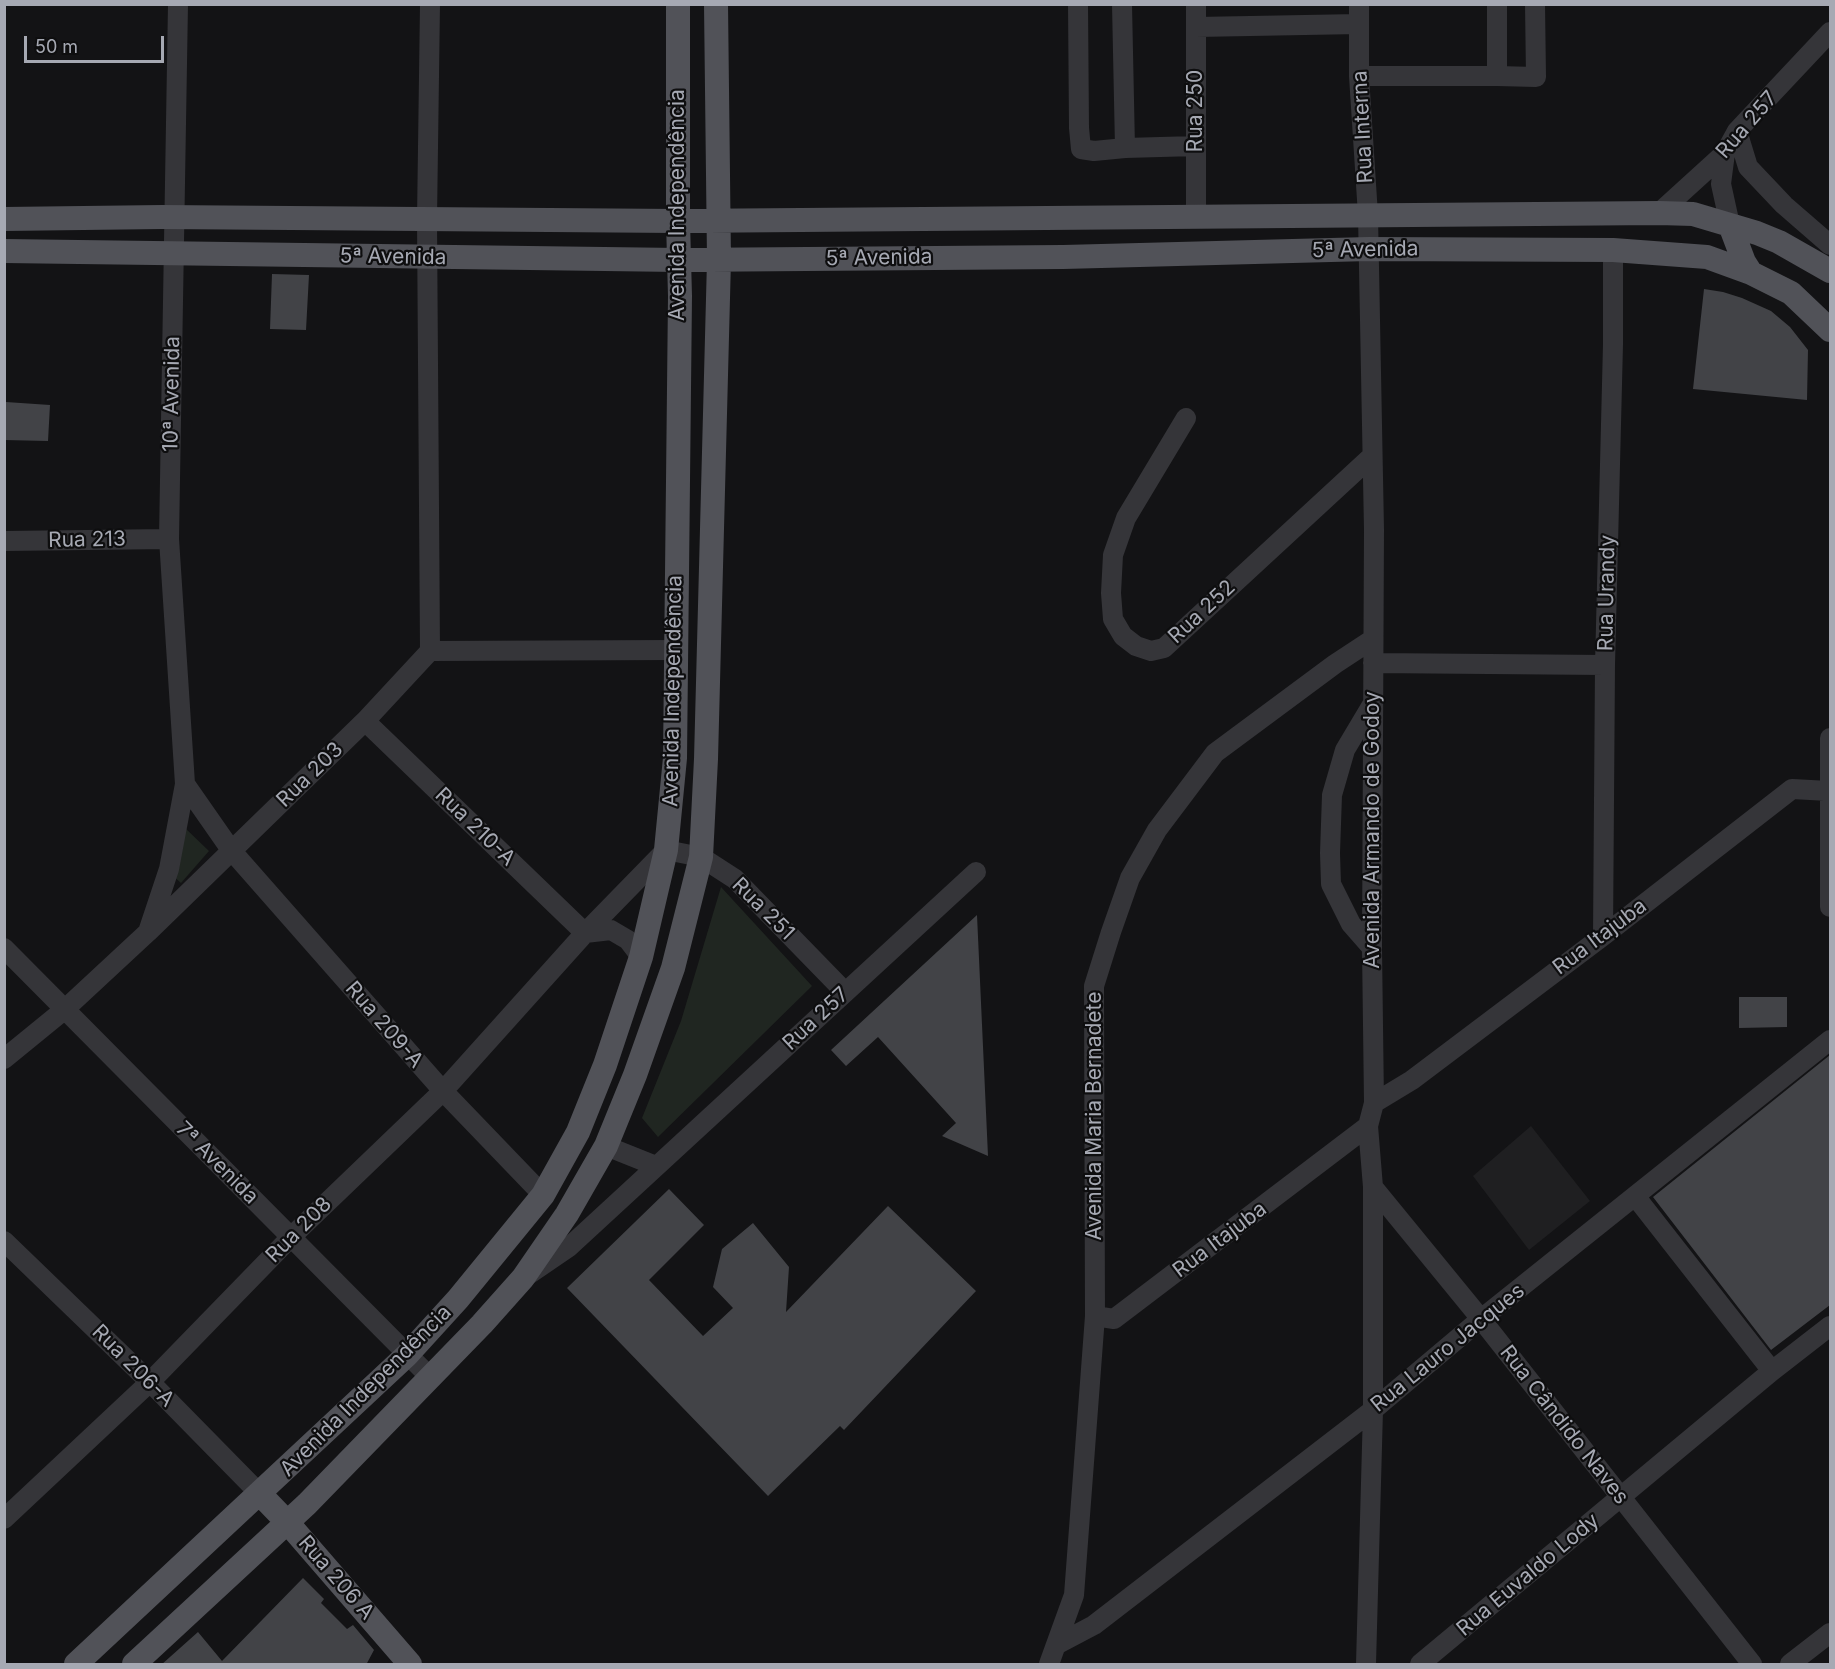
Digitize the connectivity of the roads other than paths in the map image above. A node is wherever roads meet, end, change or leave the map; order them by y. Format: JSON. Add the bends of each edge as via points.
{"nodes":[{"id":1,"x":178,"y":4,"type":"edge"},
{"id":2,"x":430,"y":4,"type":"edge"},
{"id":3,"x":678,"y":4,"type":"edge"},
{"id":4,"x":716,"y":4,"type":"edge"},
{"id":5,"x":1078,"y":4,"type":"edge"},
{"id":6,"x":1122,"y":4,"type":"edge"},
{"id":7,"x":1196,"y":4,"type":"edge"},
{"id":8,"x":1497,"y":4,"type":"edge"},
{"id":9,"x":1535,"y":4,"type":"edge"},
{"id":10,"x":1359,"y":14,"type":"edge"},
{"id":11,"x":1196,"y":27,"type":"junction"},
{"id":12,"x":1830,"y":32,"type":"edge"},
{"id":13,"x":1359,"y":76,"type":"junction"},
{"id":14,"x":1497,"y":76,"type":"junction"},
{"id":15,"x":1737,"y":130,"type":"junction"},
{"id":16,"x":1196,"y":146,"type":"junction"},
{"id":17,"x":1125,"y":148,"type":"junction"},
{"id":18,"x":1725,"y":153,"type":"junction"},
{"id":19,"x":1659,"y":213,"type":"junction"},
{"id":20,"x":1368,"y":215,"type":"junction"},
{"id":21,"x":174,"y":217,"type":"junction"},
{"id":22,"x":1196,"y":218,"type":"junction"},
{"id":23,"x":427,"y":219,"type":"junction"},
{"id":24,"x":11,"y":220,"type":"edge"},
{"id":25,"x":718,"y":220,"type":"junction"},
{"id":26,"x":678,"y":221,"type":"junction"},
{"id":27,"x":1730,"y":225,"type":"junction"},
{"id":28,"x":1830,"y":245,"type":"edge"},
{"id":29,"x":1369,"y":249,"type":"junction"},
{"id":30,"x":1613,"y":250,"type":"junction"},
{"id":31,"x":4,"y":251,"type":"edge"},
{"id":32,"x":175,"y":253,"type":"junction"},
{"id":33,"x":427,"y":257,"type":"junction"},
{"id":34,"x":679,"y":260,"type":"junction"},
{"id":35,"x":719,"y":260,"type":"junction"},
{"id":36,"x":1830,"y":271,"type":"edge"},
{"id":37,"x":1751,"y":273,"type":"junction"},
{"id":38,"x":1830,"y":330,"type":"edge"},
{"id":39,"x":1186,"y":418,"type":"dead end"},
{"id":40,"x":1371,"y":456,"type":"junction"},
{"id":41,"x":170,"y":539,"type":"junction"},
{"id":42,"x":4,"y":541,"type":"edge"},
{"id":43,"x":1373,"y":639,"type":"junction"},
{"id":44,"x":675,"y":650,"type":"junction"},
{"id":45,"x":430,"y":651,"type":"junction"},
{"id":46,"x":1373,"y":663,"type":"junction"},
{"id":47,"x":1605,"y":665,"type":"junction"},
{"id":48,"x":1373,"y":703,"type":"junction"},
{"id":49,"x":365,"y":721,"type":"junction"},
{"id":50,"x":1830,"y":738,"type":"edge"},
{"id":51,"x":185,"y":784,"type":"junction"},
{"id":52,"x":1829,"y":791,"type":"edge"},
{"id":53,"x":231,"y":850,"type":"junction"},
{"id":54,"x":666,"y":850,"type":"junction"},
{"id":55,"x":701,"y":857,"type":"junction"},
{"id":56,"x":976,"y":872,"type":"dead end"},
{"id":57,"x":1830,"y":907,"type":"edge"},
{"id":58,"x":148,"y":932,"type":"junction"},
{"id":59,"x":585,"y":933,"type":"junction"},
{"id":60,"x":1603,"y":936,"type":"junction"},
{"id":61,"x":4,"y":948,"type":"edge"},
{"id":62,"x":1372,"y":948,"type":"junction"},
{"id":63,"x":641,"y":957,"type":"junction"},
{"id":64,"x":845,"y":992,"type":"junction"},
{"id":65,"x":63,"y":1010,"type":"junction"},
{"id":66,"x":1830,"y":1040,"type":"edge"},
{"id":67,"x":4,"y":1059,"type":"edge"},
{"id":68,"x":443,"y":1091,"type":"junction"},
{"id":69,"x":1374,"y":1103,"type":"junction"},
{"id":70,"x":1368,"y":1126,"type":"junction"},
{"id":71,"x":606,"y":1146,"type":"junction"},
{"id":72,"x":656,"y":1166,"type":"junction"},
{"id":73,"x":1373,"y":1188,"type":"junction"},
{"id":74,"x":543,"y":1195,"type":"junction"},
{"id":75,"x":1635,"y":1196,"type":"junction"},
{"id":76,"x":291,"y":1237,"type":"junction"},
{"id":77,"x":4,"y":1241,"type":"edge"},
{"id":78,"x":523,"y":1278,"type":"junction"},
{"id":79,"x":458,"y":1299,"type":"junction"},
{"id":80,"x":1095,"y":1316,"type":"junction"},
{"id":81,"x":1481,"y":1319,"type":"junction"},
{"id":82,"x":482,"y":1324,"type":"junction"},
{"id":83,"x":1830,"y":1326,"type":"edge"},
{"id":84,"x":407,"y":1355,"type":"junction"},
{"id":85,"x":1772,"y":1371,"type":"junction"},
{"id":86,"x":430,"y":1377,"type":"junction"},
{"id":87,"x":150,"y":1382,"type":"junction"},
{"id":88,"x":1372,"y":1410,"type":"junction"},
{"id":89,"x":260,"y":1494,"type":"junction"},
{"id":90,"x":1621,"y":1496,"type":"junction"},
{"id":91,"x":4,"y":1519,"type":"edge"},
{"id":92,"x":287,"y":1522,"type":"junction"},
{"id":93,"x":1830,"y":1633,"type":"edge"},
{"id":94,"x":1058,"y":1644,"type":"junction"},
{"id":95,"x":405,"y":1663,"type":"edge"},
{"id":96,"x":76,"y":1665,"type":"edge"},
{"id":97,"x":134,"y":1665,"type":"edge"},
{"id":98,"x":1049,"y":1665,"type":"edge"},
{"id":99,"x":1366,"y":1665,"type":"edge"},
{"id":100,"x":1420,"y":1665,"type":"edge"},
{"id":101,"x":1752,"y":1665,"type":"edge"},
{"id":102,"x":1790,"y":1665,"type":"edge"}],
"edges":[{"from":1,"to":21,"type":"street","name":"10ª Avenida"},
{"from":2,"to":23,"type":"street"},
{"from":3,"to":26,"type":"main road","name":"Avenida Independência"},
{"from":4,"to":25,"type":"main road","name":"Avenida Independência"},
{"from":5,"to":17,"type":"street","via":[[1081,149]]},
{"from":6,"to":17,"type":"street"},
{"from":7,"to":11,"type":"street","name":"Rua 250"},
{"from":8,"to":14,"type":"street"},
{"from":9,"to":14,"type":"street","via":[[1536,77]]},
{"from":10,"to":11,"type":"street"},
{"from":10,"to":13,"type":"street","name":"Rua Interna"},
{"from":11,"to":16,"type":"street","name":"Rua 250"},
{"from":12,"to":15,"type":"street","name":"Rua 257"},
{"from":13,"to":14,"type":"street"},
{"from":13,"to":20,"type":"street","name":"Rua Interna"},
{"from":15,"to":18,"type":"street","name":"Rua 257"},
{"from":15,"to":28,"type":"street","via":[[1748,167]]},
{"from":16,"to":17,"type":"street"},
{"from":16,"to":22,"type":"street","name":"Rua 250"},
{"from":18,"to":19,"type":"street","name":"Rua 257"},
{"from":18,"to":27,"type":"street","via":[[1721,184]]},
{"from":19,"to":20,"type":"main road","name":"5ª Avenida"},
{"from":19,"to":27,"type":"main road","name":"5ª Avenida","via":[[1693,214]]},
{"from":20,"to":22,"type":"main road","name":"5ª Avenida"},
{"from":20,"to":29,"type":"street","name":"Rua Interna"},
{"from":21,"to":23,"type":"main road","name":"5ª Avenida"},
{"from":21,"to":24,"type":"main road","name":"5ª Avenida"},
{"from":21,"to":32,"type":"street","name":"10ª Avenida"},
{"from":22,"to":25,"type":"main road","name":"5ª Avenida"},
{"from":23,"to":26,"type":"main road","name":"5ª Avenida"},
{"from":23,"to":33,"type":"street"},
{"from":25,"to":26,"type":"main road","name":"5ª Avenida"},
{"from":25,"to":35,"type":"main road","name":"Avenida Independência"},
{"from":26,"to":34,"type":"main road","name":"Avenida Independência"},
{"from":27,"to":36,"type":"main road","name":"5ª Avenida","via":[[1779,242]]},
{"from":27,"to":37,"type":"main road"},
{"from":29,"to":30,"type":"main road","name":"5ª Avenida"},
{"from":29,"to":35,"type":"main road","name":"5ª Avenida"},
{"from":29,"to":40,"type":"street","name":"Avenida Armando de Godoy"},
{"from":30,"to":37,"type":"main road","name":"5ª Avenida","via":[[1707,257]]},
{"from":30,"to":47,"type":"street","name":"Rua Urandy"},
{"from":31,"to":32,"type":"main road","name":"5ª Avenida"},
{"from":32,"to":33,"type":"main road","name":"5ª Avenida"},
{"from":32,"to":41,"type":"street","name":"10ª Avenida"},
{"from":33,"to":34,"type":"main road","name":"5ª Avenida"},
{"from":33,"to":45,"type":"street"},
{"from":34,"to":35,"type":"main road","name":"5ª Avenida"},
{"from":34,"to":44,"type":"main road","name":"Avenida Independência"},
{"from":35,"to":55,"type":"main road","name":"Avenida Independência"},
{"from":37,"to":38,"type":"main road","name":"5ª Avenida","via":[[1791,293]]},
{"from":39,"to":40,"type":"street","name":"Rua 252","via":[[1126,518],[1113,555],[1113,619],[1123,636],[1151,651],[1164,648]]},
{"from":40,"to":43,"type":"street","name":"Avenida Armando de Godoy"},
{"from":41,"to":42,"type":"street","name":"Rua 213"},
{"from":41,"to":51,"type":"street","name":"10ª Avenida"},
{"from":43,"to":46,"type":"street","name":"Avenida Armando de Godoy"},
{"from":43,"to":80,"type":"street","name":"Avenida Maria Bernadete","via":[[1215,753],[1157,830],[1130,878],[1094,986]]},
{"from":44,"to":45,"type":"street"},
{"from":44,"to":54,"type":"main road","name":"Avenida Independência","via":[[675,758]]},
{"from":45,"to":49,"type":"street","name":"Rua 203"},
{"from":46,"to":47,"type":"street"},
{"from":46,"to":48,"type":"street","name":"Avenida Armando de Godoy"},
{"from":47,"to":60,"type":"street","name":"Rua Urandy"},
{"from":48,"to":62,"type":"street","name":"Avenida Armando de Godoy"},
{"from":48,"to":62,"type":"street","via":[[1344,750],[1332,795],[1330,854],[1331,884],[1351,924]]},
{"from":49,"to":53,"type":"street","name":"Rua 203"},
{"from":49,"to":59,"type":"street","name":"Rua 210-A"},
{"from":50,"to":52,"type":"street"},
{"from":51,"to":53,"type":"street"},
{"from":51,"to":58,"type":"street","name":"10ª Avenida","via":[[169,868]]},
{"from":52,"to":57,"type":"street"},
{"from":52,"to":60,"type":"street","name":"Rua Itajuba","via":[[1792,789]]},
{"from":53,"to":58,"type":"street","name":"Rua 203"},
{"from":53,"to":68,"type":"street","name":"Rua 209-A"},
{"from":54,"to":55,"type":"street","name":"Rua 251"},
{"from":54,"to":59,"type":"street","name":"Rua 208"},
{"from":54,"to":63,"type":"main road","name":"Avenida Independência"},
{"from":55,"to":64,"type":"street","name":"Rua 251","via":[[735,879]]},
{"from":55,"to":71,"type":"main road","name":"Avenida Independência","via":[[673,968]]},
{"from":56,"to":64,"type":"street","name":"Rua 257"},
{"from":58,"to":65,"type":"street","name":"Rua 203"},
{"from":59,"to":63,"type":"street","via":[[611,930],[628,940]]},
{"from":59,"to":68,"type":"street","name":"Rua 208"},
{"from":60,"to":69,"type":"street","name":"Rua Itajuba","via":[[1412,1080]]},
{"from":61,"to":65,"type":"street","name":"7ª Avenida"},
{"from":62,"to":69,"type":"street","name":"Avenida Armando de Godoy"},
{"from":63,"to":74,"type":"main road","name":"Avenida Independência","via":[[578,1132]]},
{"from":64,"to":72,"type":"street","name":"Rua 257"},
{"from":65,"to":67,"type":"street","name":"Rua 203"},
{"from":65,"to":76,"type":"street","name":"7ª Avenida"},
{"from":66,"to":75,"type":"street","name":"Rua Lauro Jacques"},
{"from":68,"to":74,"type":"street","name":"Rua 209-A"},
{"from":68,"to":76,"type":"street","name":"Rua 208"},
{"from":69,"to":70,"type":"street","name":"Avenida Armando de Godoy"},
{"from":70,"to":73,"type":"street","name":"Avenida Armando de Godoy"},
{"from":70,"to":80,"type":"street","name":"Rua Itajuba","via":[[1114,1319]]},
{"from":71,"to":72,"type":"street"},
{"from":71,"to":78,"type":"main road","name":"Avenida Independência","via":[[567,1214]]},
{"from":72,"to":78,"type":"street","name":"Rua 257","via":[[569,1247]]},
{"from":73,"to":81,"type":"street","name":"Rua Cândido Naves"},
{"from":73,"to":88,"type":"street","name":"Avenida Armando de Godoy"},
{"from":74,"to":79,"type":"main road","name":"Avenida Independência"},
{"from":75,"to":81,"type":"street","name":"Rua Lauro Jacques"},
{"from":75,"to":85,"type":"street"},
{"from":76,"to":84,"type":"street","name":"7ª Avenida"},
{"from":76,"to":87,"type":"street","name":"Rua 208"},
{"from":77,"to":87,"type":"street","name":"Rua 206-A"},
{"from":78,"to":82,"type":"main road","name":"Avenida Independência"},
{"from":79,"to":82,"type":"main road"},
{"from":79,"to":84,"type":"main road","name":"Avenida Independência"},
{"from":80,"to":94,"type":"street","name":"Avenida Maria Bernadete","via":[[1074,1595]]},
{"from":81,"to":88,"type":"street","name":"Rua Lauro Jacques"},
{"from":81,"to":90,"type":"street","name":"Rua Cândido Naves"},
{"from":82,"to":86,"type":"main road","name":"Avenida Independência"},
{"from":83,"to":85,"type":"street","name":"Rua Euvaldo Lody"},
{"from":84,"to":86,"type":"street","name":"7ª Avenida"},
{"from":84,"to":89,"type":"main road","name":"Avenida Independência"},
{"from":85,"to":90,"type":"street","name":"Rua Euvaldo Lody"},
{"from":86,"to":92,"type":"main road","name":"Avenida Independência"},
{"from":87,"to":89,"type":"street","name":"Rua 206-A"},
{"from":87,"to":91,"type":"street","name":"Rua 208"},
{"from":88,"to":94,"type":"street","name":"Rua Lauro Jacques","via":[[1094,1624]]},
{"from":88,"to":99,"type":"street","name":"Avenida Armando de Godoy"},
{"from":89,"to":92,"type":"main road","name":"Rua 206 A"},
{"from":89,"to":96,"type":"main road","name":"Avenida Independência"},
{"from":90,"to":100,"type":"street","name":"Rua Euvaldo Lody"},
{"from":90,"to":101,"type":"street","name":"Rua Cândido Naves"},
{"from":92,"to":95,"type":"main road","name":"Rua 206 A"},
{"from":92,"to":97,"type":"main road","name":"Avenida Independência"},
{"from":93,"to":102,"type":"street"},
{"from":94,"to":98,"type":"street","name":"Avenida Maria Bernadete"}]}
